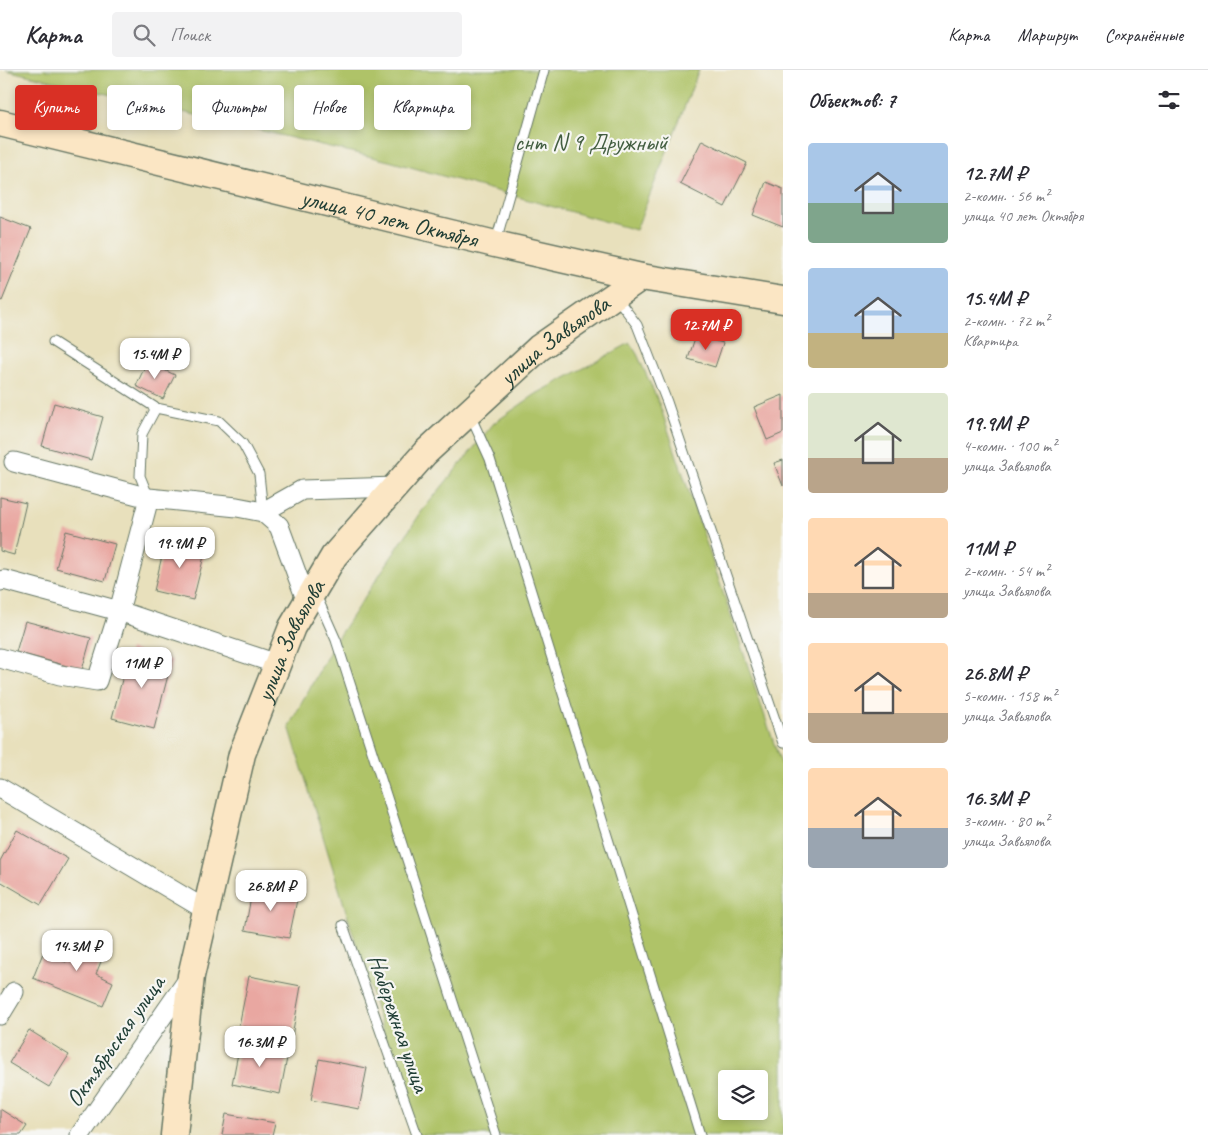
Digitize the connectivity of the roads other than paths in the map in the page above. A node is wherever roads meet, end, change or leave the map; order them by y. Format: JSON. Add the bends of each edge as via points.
{"nodes":[{"id":1,"x":544,"y":70,"type":"edge"},
{"id":2,"x":0,"y":123,"type":"edge"},
{"id":3,"x":496,"y":244,"type":"junction"},
{"id":4,"x":641,"y":278,"type":"junction"},
{"id":5,"x":614,"y":295,"type":"junction"},
{"id":6,"x":783,"y":300,"type":"edge"},
{"id":7,"x":53,"y":342,"type":"dead end"},
{"id":8,"x":156,"y":408,"type":"junction"},
{"id":9,"x":469,"y":413,"type":"junction"},
{"id":10,"x":14,"y":462,"type":"dead end"},
{"id":11,"x":396,"y":487,"type":"junction"},
{"id":12,"x":149,"y":498,"type":"junction"},
{"id":13,"x":263,"y":512,"type":"junction"},
{"id":14,"x":0,"y":581,"type":"edge"},
{"id":15,"x":310,"y":596,"type":"junction"},
{"id":16,"x":119,"y":610,"type":"junction"},
{"id":17,"x":0,"y":658,"type":"edge"},
{"id":18,"x":277,"y":664,"type":"junction"},
{"id":19,"x":783,"y":743,"type":"edge"},
{"id":20,"x":0,"y":788,"type":"edge"},
{"id":21,"x":206,"y":910,"type":"junction"},
{"id":22,"x":343,"y":925,"type":"dead end"},
{"id":23,"x":191,"y":976,"type":"junction"},
{"id":24,"x":14,"y":992,"type":"dead end"},
{"id":25,"x":0,"y":1015,"type":"edge"},
{"id":26,"x":80,"y":1135,"type":"edge"},
{"id":27,"x":174,"y":1135,"type":"edge"},
{"id":28,"x":417,"y":1135,"type":"edge"},
{"id":29,"x":496,"y":1135,"type":"edge"},
{"id":30,"x":700,"y":1135,"type":"edge"}],
"edges":[{"from":1,"to":3,"type":"lane"},
{"from":2,"to":3,"type":"street","name":"улица 40 лет Октября"},
{"from":3,"to":4,"type":"street","name":"улица 40 лет Октября"},
{"from":4,"to":5,"type":"street","name":"улица Завьялова"},
{"from":4,"to":6,"type":"street","name":"улица 40 лет Октября"},
{"from":5,"to":9,"type":"street","name":"улица Завьялова","via":[[539,348]]},
{"from":5,"to":19,"type":"lane","via":[[637,325]]},
{"from":7,"to":8,"type":"lane"},
{"from":8,"to":12,"type":"lane","via":[[142,434],[140,476]]},
{"from":8,"to":13,"type":"lane","via":[[220,421],[243,444],[259,474]]},
{"from":9,"to":11,"type":"street","name":"улица Завьялова","via":[[425,453]]},
{"from":9,"to":30,"type":"lane","via":[[490,459]]},
{"from":10,"to":12,"type":"street"},
{"from":11,"to":13,"type":"street","via":[[302,490]]},
{"from":11,"to":15,"type":"street","name":"улица Завьялова","via":[[334,556]]},
{"from":12,"to":13,"type":"street"},
{"from":12,"to":16,"type":"street"},
{"from":13,"to":15,"type":"street","via":[[279,526]]},
{"from":14,"to":16,"type":"street"},
{"from":15,"to":18,"type":"street","name":"улица Завьялова","via":[[292,627]]},
{"from":15,"to":29,"type":"lane","via":[[336,640]]},
{"from":16,"to":17,"type":"street","via":[[97,681],[60,675]]},
{"from":16,"to":18,"type":"street"},
{"from":18,"to":21,"type":"street","name":"улица Завьялова","via":[[242,754]]},
{"from":20,"to":21,"type":"street"},
{"from":21,"to":23,"type":"street","name":"улица Завьялова"},
{"from":22,"to":28,"type":"lane","name":"Набережная улица"},
{"from":23,"to":26,"type":"street","name":"Октябрьская улица"},
{"from":23,"to":27,"type":"street","name":"улица Завьялова"},
{"from":24,"to":25,"type":"street"}]}
